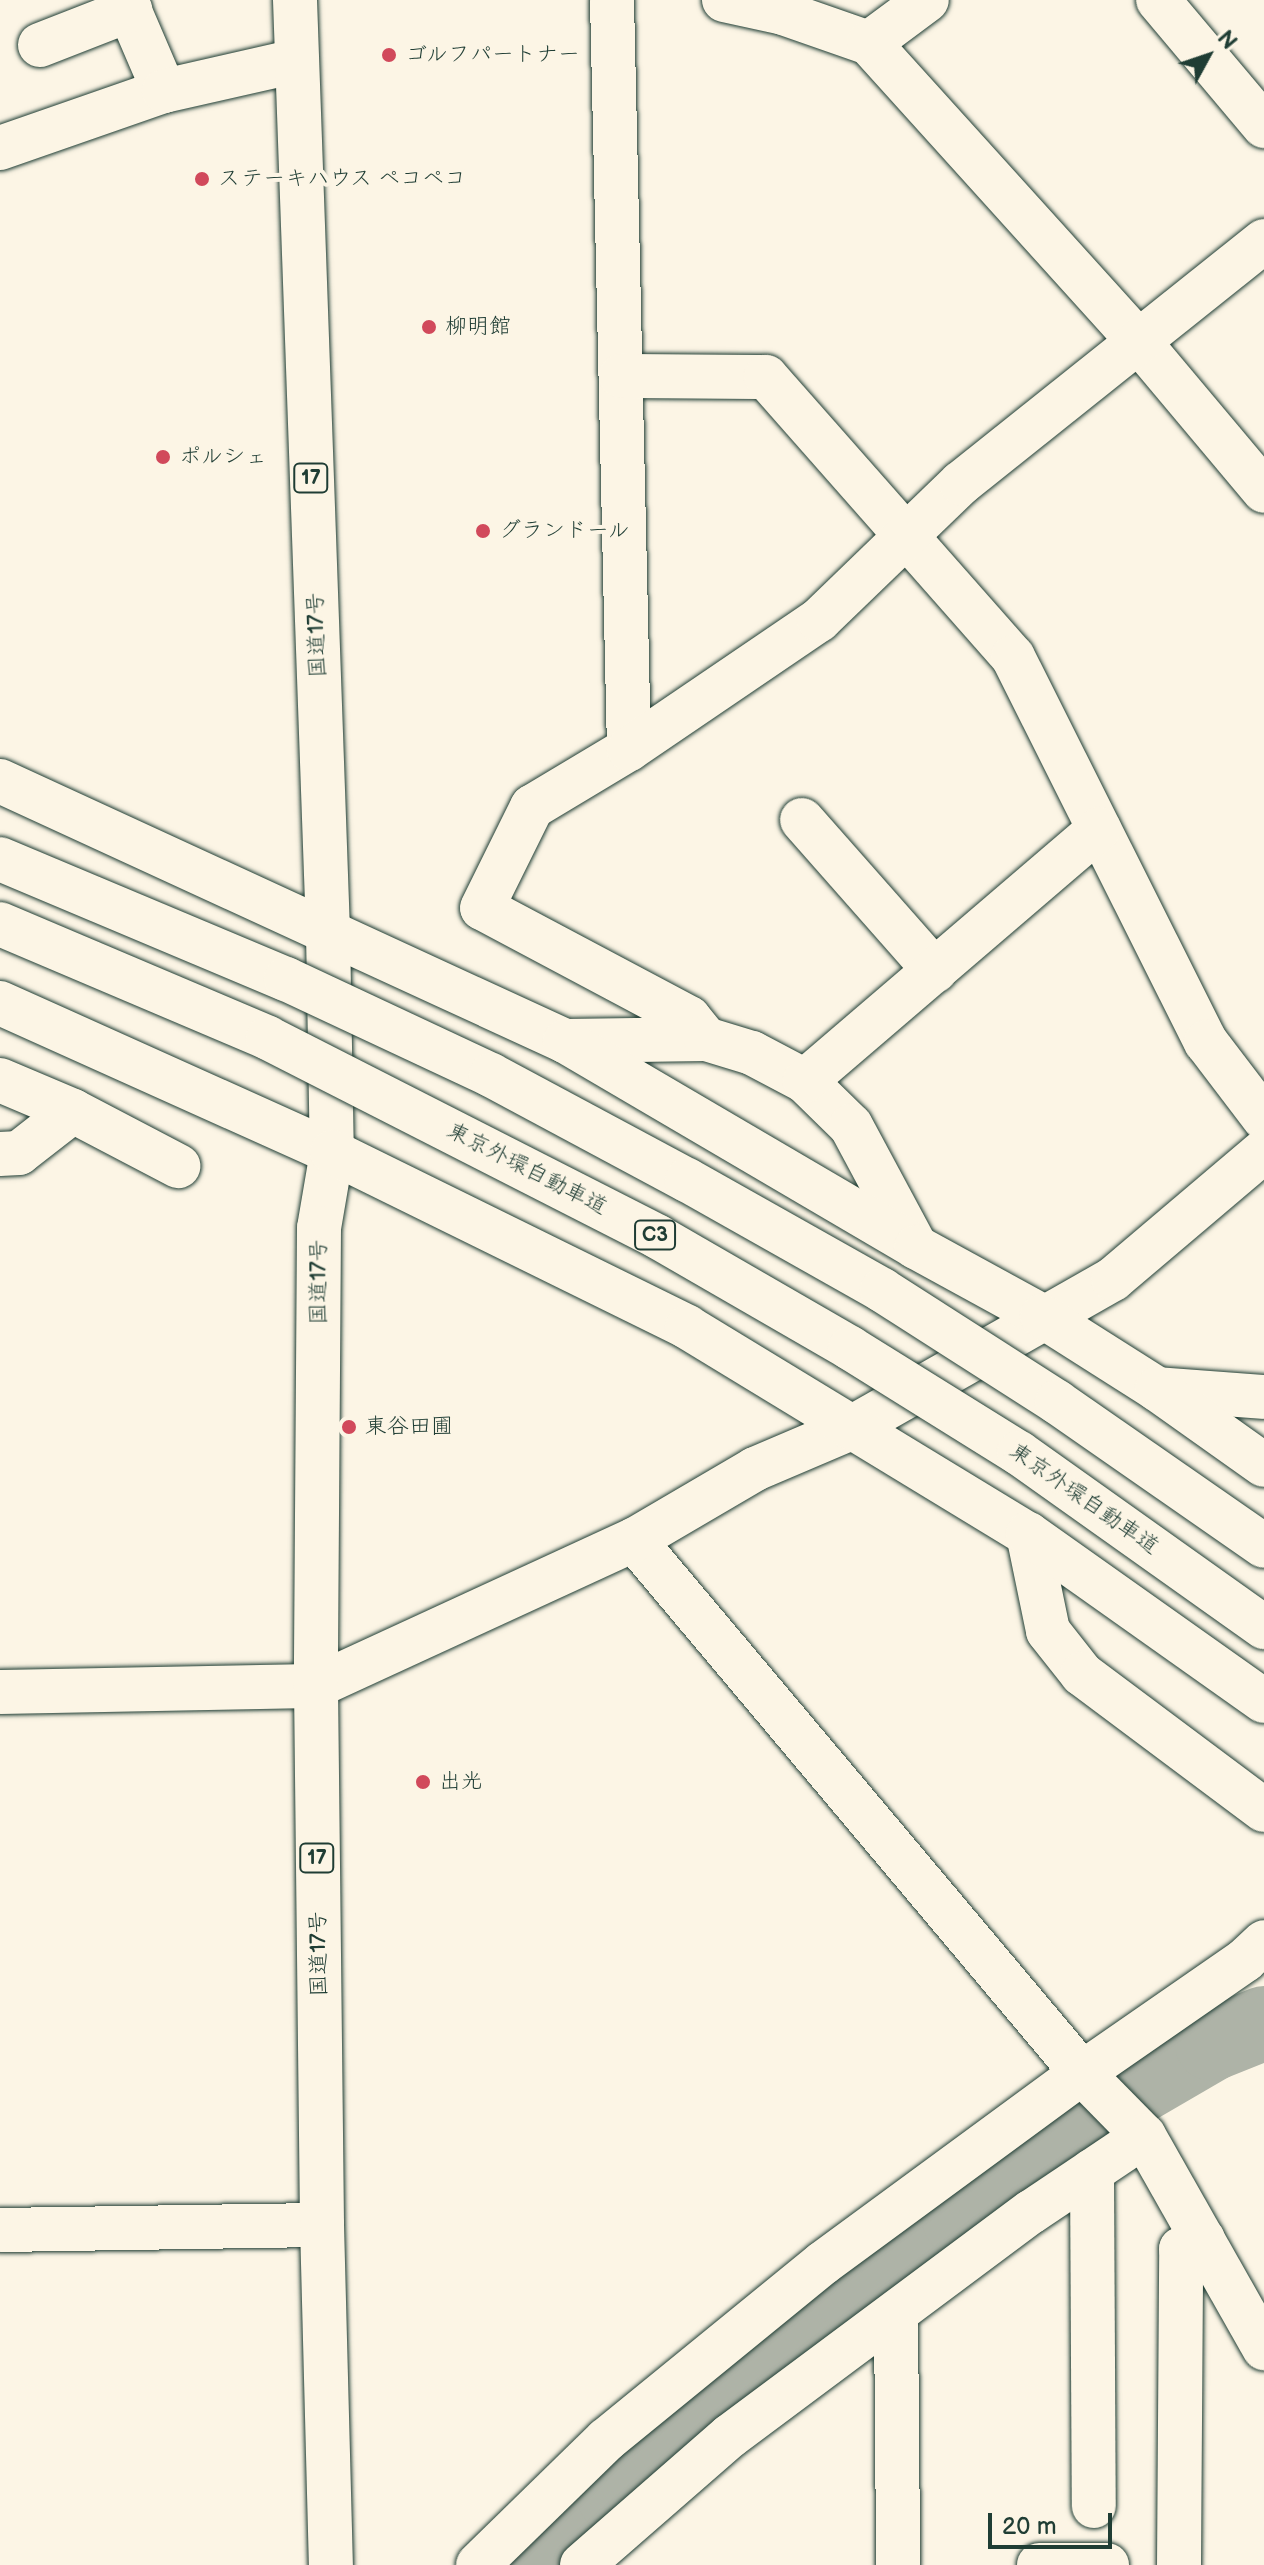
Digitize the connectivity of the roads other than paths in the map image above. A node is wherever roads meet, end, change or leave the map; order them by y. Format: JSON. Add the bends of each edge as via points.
{"nodes":[{"id":1,"x":295,"y":0,"type":"edge"},
{"id":2,"x":612,"y":0,"type":"edge"},
{"id":3,"x":724,"y":0,"type":"edge"},
{"id":4,"x":927,"y":0,"type":"edge"},
{"id":5,"x":1158,"y":0,"type":"edge"},
{"id":6,"x":128,"y":5,"type":"edge"},
{"id":7,"x":869,"y":43,"type":"junction"},
{"id":8,"x":40,"y":45,"type":"dead end"},
{"id":9,"x":296,"y":61,"type":"junction"},
{"id":10,"x":164,"y":91,"type":"junction"},
{"id":11,"x":1264,"y":126,"type":"edge"},
{"id":12,"x":0,"y":148,"type":"edge"},
{"id":13,"x":1264,"y":241,"type":"edge"},
{"id":14,"x":1140,"y":343,"type":"junction"},
{"id":15,"x":621,"y":376,"type":"junction"},
{"id":16,"x":1264,"y":491,"type":"edge"},
{"id":17,"x":906,"y":536,"type":"junction"},
{"id":18,"x":629,"y":749,"type":"junction"},
{"id":19,"x":0,"y":781,"type":"edge"},
{"id":20,"x":802,"y":820,"type":"dead end"},
{"id":21,"x":1099,"y":829,"type":"junction"},
{"id":22,"x":0,"y":859,"type":"edge"},
{"id":23,"x":0,"y":924,"type":"edge"},
{"id":24,"x":328,"y":932,"type":"junction"},
{"id":25,"x":935,"y":971,"type":"junction"},
{"id":26,"x":0,"y":1003,"type":"edge"},
{"id":27,"x":50,"y":1024,"type":"junction"},
{"id":28,"x":0,"y":1029,"type":"edge"},
{"id":29,"x":706,"y":1039,"type":"junction"},
{"id":30,"x":565,"y":1041,"type":"junction"},
{"id":31,"x":0,"y":1080,"type":"edge"},
{"id":32,"x":805,"y":1081,"type":"junction"},
{"id":33,"x":73,"y":1111,"type":"junction"},
{"id":34,"x":1264,"y":1118,"type":"edge"},
{"id":35,"x":1264,"y":1151,"type":"edge"},
{"id":36,"x":332,"y":1152,"type":"junction"},
{"id":37,"x":0,"y":1154,"type":"edge"},
{"id":38,"x":178,"y":1166,"type":"dead end"},
{"id":39,"x":916,"y":1247,"type":"junction"},
{"id":40,"x":1042,"y":1316,"type":"junction"},
{"id":41,"x":1157,"y":1389,"type":"junction"},
{"id":42,"x":1264,"y":1397,"type":"edge"},
{"id":43,"x":851,"y":1428,"type":"junction"},
{"id":44,"x":1264,"y":1465,"type":"edge"},
{"id":45,"x":1028,"y":1534,"type":"junction"},
{"id":46,"x":634,"y":1540,"type":"junction"},
{"id":47,"x":1264,"y":1546,"type":"edge"},
{"id":48,"x":1264,"y":1627,"type":"edge"},
{"id":49,"x":316,"y":1686,"type":"junction"},
{"id":50,"x":0,"y":1692,"type":"edge"},
{"id":51,"x":1264,"y":1701,"type":"edge"},
{"id":52,"x":1264,"y":1810,"type":"edge"},
{"id":53,"x":1264,"y":1942,"type":"edge"},
{"id":54,"x":1082,"y":2073,"type":"junction"},
{"id":55,"x":1144,"y":2136,"type":"junction"},
{"id":56,"x":1092,"y":2171,"type":"junction"},
{"id":57,"x":322,"y":2225,"type":"junction"},
{"id":58,"x":0,"y":2230,"type":"edge"},
{"id":59,"x":1203,"y":2239,"type":"junction"},
{"id":60,"x":896,"y":2315,"type":"junction"},
{"id":61,"x":1264,"y":2348,"type":"edge"},
{"id":62,"x":1094,"y":2506,"type":"dead end"},
{"id":63,"x":331,"y":2565,"type":"edge"},
{"id":64,"x":478,"y":2565,"type":"edge"},
{"id":65,"x":582,"y":2565,"type":"edge"},
{"id":66,"x":898,"y":2565,"type":"edge"},
{"id":67,"x":1039,"y":2565,"type":"edge"},
{"id":68,"x":1107,"y":2565,"type":"edge"},
{"id":69,"x":1179,"y":2565,"type":"edge"}],
"edges":[{"from":1,"to":9,"type":"main road","name":"国道17号","number":"17"},
{"from":2,"to":15,"type":"main road"},
{"from":3,"to":7,"type":"main road","via":[[783,13]]},
{"from":4,"to":7,"type":"main road"},
{"from":5,"to":11,"type":"main road"},
{"from":6,"to":8,"type":"main road"},
{"from":6,"to":10,"type":"main road"},
{"from":7,"to":14,"type":"main road"},
{"from":9,"to":10,"type":"main road"},
{"from":9,"to":24,"type":"main road","name":"国道17号","number":"17"},
{"from":10,"to":12,"type":"main road"},
{"from":13,"to":14,"type":"main road"},
{"from":14,"to":16,"type":"main road"},
{"from":14,"to":17,"type":"main road","via":[[961,483]]},
{"from":15,"to":17,"type":"main road","via":[[766,377]]},
{"from":15,"to":18,"type":"main road"},
{"from":17,"to":18,"type":"main road","via":[[819,620]]},
{"from":17,"to":21,"type":"main road","via":[[1013,657]]},
{"from":18,"to":29,"type":"main road","via":[[532,807],[482,908],[689,1018]]},
{"from":19,"to":24,"type":"main road"},
{"from":20,"to":25,"type":"main road"},
{"from":21,"to":25,"type":"main road"},
{"from":21,"to":34,"type":"main road","via":[[1206,1042]]},
{"from":22,"to":47,"type":"main road","bridge":true,"via":[[314,992],[491,1075],[687,1180],[895,1299],[1057,1402]]},
{"from":23,"to":48,"type":"main road","name":"東京外環自動車道","number":"C3","bridge":true,"via":[[268,1038],[658,1237],[1019,1453]]},
{"from":24,"to":30,"type":"main road"},
{"from":24,"to":36,"type":"main road","name":"国道17号","number":"17"},
{"from":25,"to":32,"type":"main road"},
{"from":26,"to":27,"type":"main road"},
{"from":27,"to":28,"type":"main road"},
{"from":27,"to":36,"type":"main road"},
{"from":29,"to":30,"type":"main road"},
{"from":29,"to":32,"type":"main road","via":[[752,1053]]},
{"from":30,"to":39,"type":"main road"},
{"from":31,"to":33,"type":"main road"},
{"from":32,"to":39,"type":"main road","via":[[851,1126]]},
{"from":33,"to":37,"type":"main road","via":[[19,1153]]},
{"from":33,"to":38,"type":"main road"},
{"from":35,"to":40,"type":"main road","via":[[1113,1279]]},
{"from":36,"to":43,"type":"main road","via":[[687,1327]]},
{"from":36,"to":49,"type":"main road","name":"国道17号","number":"17","via":[[319,1228]]},
{"from":39,"to":40,"type":"main road"},
{"from":40,"to":41,"type":"main road"},
{"from":40,"to":43,"type":"main road"},
{"from":41,"to":42,"type":"main road"},
{"from":41,"to":44,"type":"main road"},
{"from":43,"to":45,"type":"main road"},
{"from":43,"to":46,"type":"main road","via":[[755,1469]]},
{"from":45,"to":51,"type":"main road"},
{"from":45,"to":52,"type":"main road","via":[[1048,1631],[1082,1674]]},
{"from":46,"to":49,"type":"main road"},
{"from":46,"to":54,"type":"main road"},
{"from":49,"to":50,"type":"main road"},
{"from":49,"to":57,"type":"main road","name":"国道17号","number":"17"},
{"from":53,"to":54,"type":"main road"},
{"from":54,"to":55,"type":"main road"},
{"from":54,"to":64,"type":"main road","via":[[823,2263],[606,2440]]},
{"from":55,"to":56,"type":"main road"},
{"from":55,"to":59,"type":"main road"},
{"from":56,"to":60,"type":"main road"},
{"from":56,"to":62,"type":"main road"},
{"from":57,"to":58,"type":"main road"},
{"from":57,"to":63,"type":"main road","name":"国道17号","number":"17"},
{"from":59,"to":61,"type":"main road"},
{"from":59,"to":69,"type":"main road","via":[[1181,2249]]},
{"from":60,"to":65,"type":"main road","via":[[730,2436]]},
{"from":60,"to":66,"type":"main road"},
{"from":67,"to":68,"type":"main road"}]}
